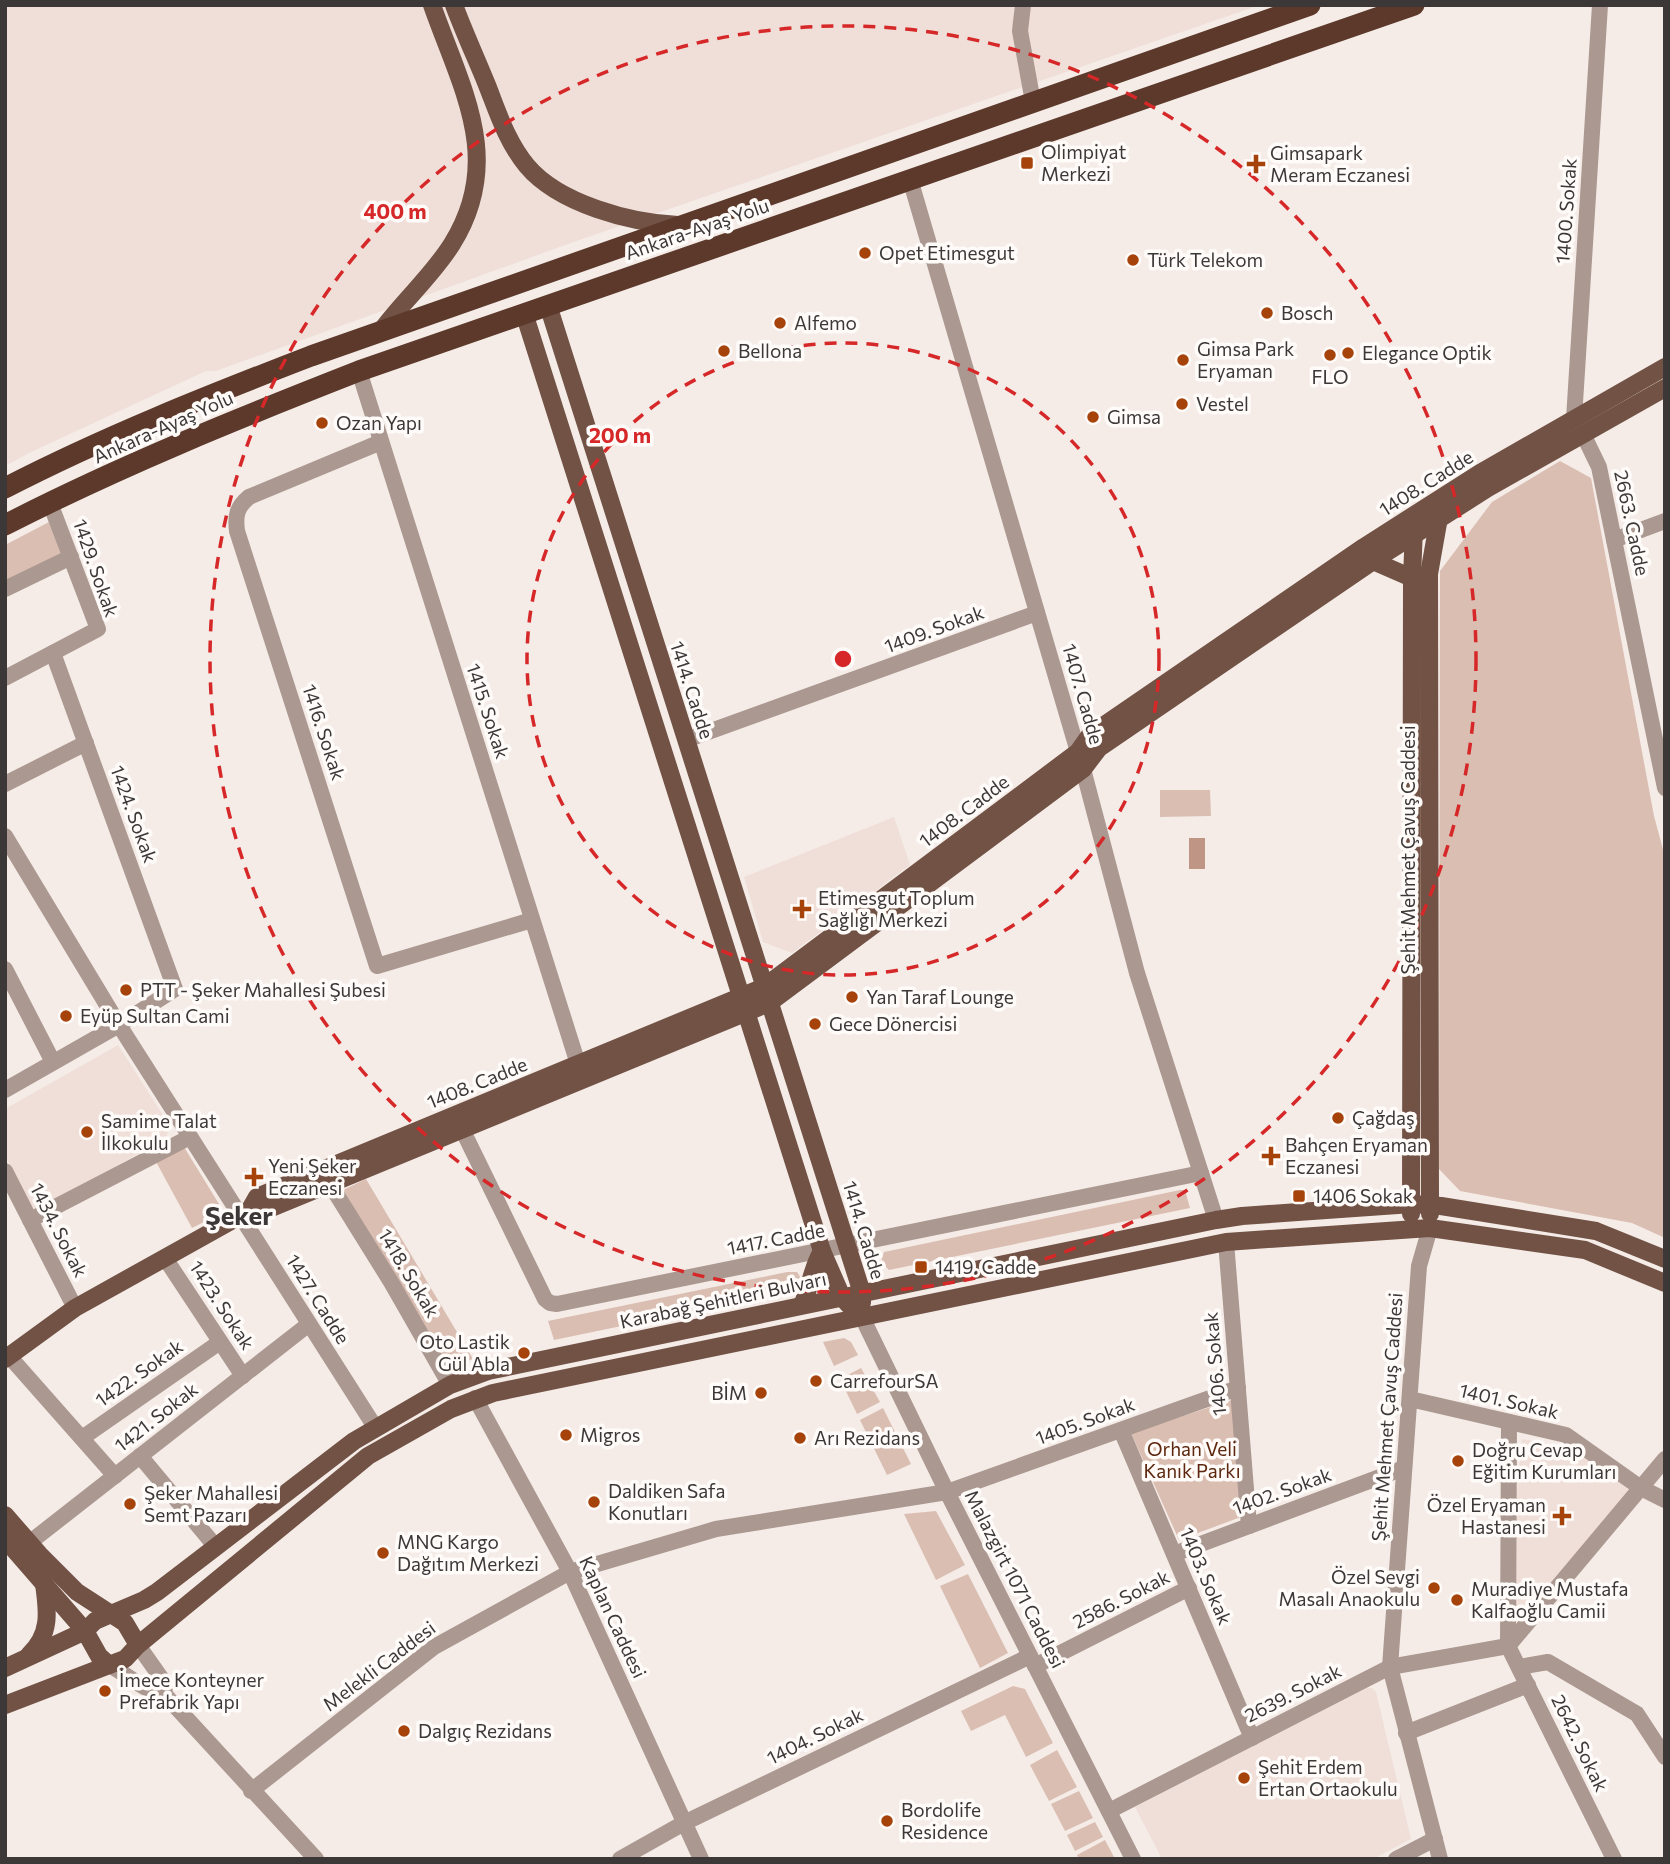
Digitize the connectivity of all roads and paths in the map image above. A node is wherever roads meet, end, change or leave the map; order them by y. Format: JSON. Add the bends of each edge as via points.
{"nodes":[{"id":1,"x":432,"y":5,"type":"edge"},
{"id":2,"x":454,"y":5,"type":"edge"},
{"id":3,"x":1023,"y":5,"type":"edge"},
{"id":4,"x":1310,"y":5,"type":"edge"},
{"id":5,"x":1414,"y":5,"type":"edge"},
{"id":6,"x":1600,"y":5,"type":"edge"},
{"id":7,"x":1032,"y":102,"type":"junction"},
{"id":8,"x":910,"y":179,"type":"junction"},
{"id":9,"x":682,"y":225,"type":"junction"},
{"id":10,"x":548,"y":305,"type":"junction"},
{"id":11,"x":524,"y":313,"type":"junction"},
{"id":12,"x":382,"y":331,"type":"junction"},
{"id":13,"x":1665,"y":367,"type":"edge"},
{"id":14,"x":359,"y":371,"type":"junction"},
{"id":15,"x":1665,"y":388,"type":"edge"},
{"id":16,"x":1579,"y":426,"type":"junction"},
{"id":17,"x":381,"y":442,"type":"junction"},
{"id":18,"x":5,"y":488,"type":"edge"},
{"id":19,"x":1443,"y":497,"type":"junction"},
{"id":20,"x":50,"y":503,"type":"junction"},
{"id":21,"x":1415,"y":514,"type":"junction"},
{"id":22,"x":1439,"y":519,"type":"junction"},
{"id":23,"x":1665,"y":521,"type":"edge"},
{"id":24,"x":5,"y":525,"type":"edge"},
{"id":25,"x":1414,"y":535,"type":"junction"},
{"id":26,"x":1614,"y":540,"type":"junction"},
{"id":27,"x":71,"y":557,"type":"junction"},
{"id":28,"x":1373,"y":561,"type":"junction"},
{"id":29,"x":1412,"y":578,"type":"junction"},
{"id":30,"x":5,"y":589,"type":"edge"},
{"id":31,"x":1037,"y":613,"type":"junction"},
{"id":32,"x":53,"y":653,"type":"junction"},
{"id":33,"x":5,"y":678,"type":"edge"},
{"id":34,"x":686,"y":740,"type":"junction"},
{"id":35,"x":1660,"y":740,"type":"edge"},
{"id":36,"x":86,"y":743,"type":"junction"},
{"id":37,"x":1081,"y":760,"type":"junction"},
{"id":38,"x":5,"y":784,"type":"edge"},
{"id":39,"x":1665,"y":788,"type":"edge"},
{"id":40,"x":5,"y":836,"type":"edge"},
{"id":41,"x":532,"y":920,"type":"junction"},
{"id":42,"x":5,"y":969,"type":"edge"},
{"id":43,"x":767,"y":995,"type":"junction"},
{"id":44,"x":744,"y":1004,"type":"junction"},
{"id":45,"x":119,"y":1026,"type":"junction"},
{"id":46,"x":53,"y":1062,"type":"junction"},
{"id":47,"x":578,"y":1064,"type":"junction"},
{"id":48,"x":5,"y":1090,"type":"edge"},
{"id":49,"x":462,"y":1129,"type":"junction"},
{"id":50,"x":190,"y":1136,"type":"junction"},
{"id":51,"x":5,"y":1171,"type":"edge"},
{"id":52,"x":1201,"y":1173,"type":"junction"},
{"id":53,"x":330,"y":1184,"type":"junction"},
{"id":54,"x":1421,"y":1204,"type":"junction"},
{"id":55,"x":244,"y":1213,"type":"junction"},
{"id":56,"x":30,"y":1220,"type":"junction"},
{"id":57,"x":1216,"y":1220,"type":"junction"},
{"id":58,"x":1411,"y":1228,"type":"junction"},
{"id":59,"x":1430,"y":1228,"type":"junction"},
{"id":60,"x":1226,"y":1242,"type":"junction"},
{"id":61,"x":847,"y":1246,"type":"junction"},
{"id":62,"x":822,"y":1251,"type":"junction"},
{"id":63,"x":165,"y":1258,"type":"junction"},
{"id":64,"x":1665,"y":1259,"type":"edge"},
{"id":65,"x":1419,"y":1266,"type":"junction"},
{"id":66,"x":1665,"y":1283,"type":"edge"},
{"id":67,"x":862,"y":1293,"type":"junction"},
{"id":68,"x":842,"y":1297,"type":"junction"},
{"id":69,"x":803,"y":1306,"type":"junction"},
{"id":70,"x":75,"y":1308,"type":"junction"},
{"id":71,"x":862,"y":1317,"type":"junction"},
{"id":72,"x":309,"y":1324,"type":"junction"},
{"id":73,"x":220,"y":1342,"type":"junction"},
{"id":74,"x":7,"y":1357,"type":"edge"},
{"id":75,"x":243,"y":1376,"type":"junction"},
{"id":76,"x":450,"y":1385,"type":"junction"},
{"id":77,"x":1238,"y":1388,"type":"junction"},
{"id":78,"x":475,"y":1398,"type":"junction"},
{"id":79,"x":1410,"y":1399,"type":"junction"},
{"id":80,"x":1509,"y":1422,"type":"junction"},
{"id":81,"x":375,"y":1427,"type":"junction"},
{"id":82,"x":1121,"y":1430,"type":"junction"},
{"id":83,"x":82,"y":1438,"type":"junction"},
{"id":84,"x":141,"y":1456,"type":"junction"},
{"id":85,"x":1665,"y":1459,"type":"edge"},
{"id":86,"x":1404,"y":1468,"type":"junction"},
{"id":87,"x":115,"y":1476,"type":"junction"},
{"id":88,"x":1641,"y":1488,"type":"junction"},
{"id":89,"x":947,"y":1492,"type":"junction"},
{"id":90,"x":1665,"y":1500,"type":"edge"},
{"id":91,"x":5,"y":1515,"type":"edge"},
{"id":92,"x":1249,"y":1526,"type":"junction"},
{"id":93,"x":5,"y":1539,"type":"edge"},
{"id":94,"x":29,"y":1543,"type":"junction"},
{"id":95,"x":216,"y":1547,"type":"junction"},
{"id":96,"x":1174,"y":1554,"type":"junction"},
{"id":97,"x":570,"y":1572,"type":"junction"},
{"id":98,"x":44,"y":1584,"type":"junction"},
{"id":99,"x":1189,"y":1588,"type":"junction"},
{"id":100,"x":111,"y":1614,"type":"junction"},
{"id":101,"x":85,"y":1631,"type":"junction"},
{"id":102,"x":138,"y":1645,"type":"junction"},
{"id":103,"x":1508,"y":1646,"type":"junction"},
{"id":104,"x":23,"y":1661,"type":"junction"},
{"id":105,"x":1033,"y":1661,"type":"junction"},
{"id":106,"x":110,"y":1665,"type":"junction"},
{"id":107,"x":1390,"y":1667,"type":"junction"},
{"id":108,"x":1519,"y":1667,"type":"junction"},
{"id":109,"x":5,"y":1668,"type":"edge"},
{"id":110,"x":1528,"y":1685,"type":"junction"},
{"id":111,"x":165,"y":1695,"type":"junction"},
{"id":112,"x":5,"y":1705,"type":"edge"},
{"id":113,"x":1406,"y":1733,"type":"junction"},
{"id":114,"x":1252,"y":1738,"type":"junction"},
{"id":115,"x":1664,"y":1755,"type":"edge"},
{"id":116,"x":251,"y":1791,"type":"junction"},
{"id":117,"x":1109,"y":1811,"type":"junction"},
{"id":118,"x":684,"y":1823,"type":"junction"},
{"id":119,"x":1435,"y":1839,"type":"junction"},
{"id":120,"x":316,"y":1859,"type":"edge"},
{"id":121,"x":620,"y":1859,"type":"edge"},
{"id":122,"x":701,"y":1859,"type":"edge"},
{"id":123,"x":1133,"y":1859,"type":"edge"},
{"id":124,"x":1396,"y":1859,"type":"edge"},
{"id":125,"x":1440,"y":1859,"type":"edge"},
{"id":126,"x":1614,"y":1859,"type":"edge"}],
"edges":[{"from":1,"to":12,"type":"main road","via":[[473,117],[478,152],[475,186],[453,243]]},
{"from":2,"to":9,"type":"main road","via":[[505,130],[529,169],[605,212],[643,222]]},
{"from":3,"to":7,"type":"street","via":[[1020,32]]},
{"from":4,"to":7,"type":"highway","name":"Ankara-Ayaş Yolu"},
{"from":5,"to":8,"type":"highway","name":"Ankara-Ayaş Yolu"},
{"from":6,"to":16,"type":"street","name":"1400. Sokak"},
{"from":7,"to":9,"type":"highway","name":"Ankara-Ayaş Yolu"},
{"from":8,"to":10,"type":"highway","name":"Ankara-Ayaş Yolu"},
{"from":8,"to":31,"type":"street","name":"1407. Cadde"},
{"from":9,"to":12,"type":"highway","name":"Ankara-Ayaş Yolu"},
{"from":10,"to":11,"type":"highway","name":"Ankara-Ayaş Yolu"},
{"from":10,"to":34,"type":"main road","name":"1414. Cadde"},
{"from":11,"to":14,"type":"highway","name":"Ankara-Ayaş Yolu"},
{"from":11,"to":44,"type":"main road"},
{"from":12,"to":18,"type":"highway","name":"Ankara-Ayaş Yolu","via":[[196,400]]},
{"from":13,"to":16,"type":"main road","name":"1408. Cadde"},
{"from":14,"to":17,"type":"street","name":"1415. Sokak"},
{"from":14,"to":20,"type":"highway","name":"Ankara-Ayaş Yolu","via":[[208,431]]},
{"from":15,"to":16,"type":"main road","name":"1408. Cadde"},
{"from":16,"to":19,"type":"main road","name":"1408. Cadde"},
{"from":16,"to":22,"type":"main road","name":"1408. Cadde"},
{"from":16,"to":26,"type":"street","name":"2663. Cadde","via":[[1600,467]]},
{"from":17,"to":41,"type":"street","name":"1415. Sokak"},
{"from":17,"to":41,"type":"street","name":"1416. Sokak","via":[[249,497],[239,506],[237,531],[377,966]]},
{"from":19,"to":21,"type":"main road","name":"1408. Cadde"},
{"from":19,"to":22,"type":"main road","name":"Şehit Mehmet Çavuş Caddesi"},
{"from":20,"to":24,"type":"highway","name":"Ankara-Ayaş Yolu"},
{"from":20,"to":27,"type":"street","name":"1429. Sokak"},
{"from":21,"to":25,"type":"main road","name":"Şehit Mehmet Çavuş Caddesi"},
{"from":21,"to":37,"type":"main road","name":"1408. Cadde","via":[[1090,735]]},
{"from":22,"to":25,"type":"main road","name":"1408. Cadde"},
{"from":22,"to":54,"type":"main road","name":"Şehit Mehmet Çavuş Caddesi","via":[[1429,574]]},
{"from":23,"to":26,"type":"street"},
{"from":25,"to":28,"type":"main road","name":"1408. Cadde"},
{"from":25,"to":29,"type":"main road","name":"Şehit Mehmet Çavuş Caddesi"},
{"from":26,"to":35,"type":"street","name":"2663. Cadde"},
{"from":27,"to":30,"type":"street"},
{"from":27,"to":32,"type":"street","name":"1429. Sokak","via":[[98,629]]},
{"from":28,"to":29,"type":"main road"},
{"from":28,"to":37,"type":"main road","name":"1408. Cadde"},
{"from":29,"to":54,"type":"main road","name":"Şehit Mehmet Çavuş Caddesi"},
{"from":31,"to":34,"type":"street","name":"1409. Sokak"},
{"from":31,"to":37,"type":"street","name":"1407. Cadde"},
{"from":32,"to":33,"type":"street","name":"1429. Sokak"},
{"from":32,"to":36,"type":"street","name":"1424. Sokak"},
{"from":34,"to":43,"type":"main road","name":"1414. Cadde"},
{"from":35,"to":39,"type":"street","name":"2663. Cadde"},
{"from":36,"to":38,"type":"street"},
{"from":36,"to":45,"type":"street","name":"1424. Sokak","via":[[175,989]]},
{"from":37,"to":43,"type":"main road","name":"1408. Cadde"},
{"from":37,"to":52,"type":"street","name":"1407. Cadde","via":[[1137,972]]},
{"from":40,"to":45,"type":"street","name":"1427. Cadde"},
{"from":41,"to":47,"type":"street","name":"1415. Sokak"},
{"from":42,"to":46,"type":"street"},
{"from":43,"to":44,"type":"main road","name":"1408. Cadde"},
{"from":43,"to":61,"type":"main road","name":"1414. Cadde"},
{"from":44,"to":47,"type":"main road","name":"1408. Cadde"},
{"from":44,"to":49,"type":"main road","name":"1408. Cadde"},
{"from":44,"to":62,"type":"main road"},
{"from":45,"to":46,"type":"street"},
{"from":45,"to":50,"type":"street","name":"1427. Cadde"},
{"from":46,"to":48,"type":"street"},
{"from":47,"to":55,"type":"main road","name":"1408. Cadde","via":[[257,1196]]},
{"from":49,"to":53,"type":"main road","name":"1408. Cadde"},
{"from":49,"to":62,"type":"street","name":"1417. Cadde","via":[[550,1303]]},
{"from":50,"to":55,"type":"street","name":"1427. Cadde"},
{"from":50,"to":56,"type":"street"},
{"from":51,"to":56,"type":"street","name":"1434. Sokak"},
{"from":52,"to":57,"type":"street","name":"1407. Cadde"},
{"from":52,"to":61,"type":"street","name":"1417. Cadde"},
{"from":53,"to":55,"type":"main road","name":"1408. Cadde","via":[[264,1211]]},
{"from":53,"to":76,"type":"street","name":"1418. Sokak"},
{"from":54,"to":57,"type":"main road","name":"Karabağ Şehitleri Bulvarı"},
{"from":54,"to":58,"type":"main road"},
{"from":54,"to":59,"type":"main road"},
{"from":54,"to":64,"type":"main road","name":"Karabağ Şehitleri Bulvarı","via":[[1596,1231]]},
{"from":55,"to":63,"type":"main road","name":"1408. Cadde"},
{"from":55,"to":72,"type":"street","name":"1427. Cadde"},
{"from":56,"to":70,"type":"street","name":"1434. Sokak"},
{"from":57,"to":67,"type":"main road","name":"Karabağ Şehitleri Bulvarı"},
{"from":58,"to":59,"type":"main road"},
{"from":58,"to":60,"type":"main road"},
{"from":58,"to":65,"type":"street","name":"Şehit Mehmet Çavuş Caddesi"},
{"from":59,"to":65,"type":"street","name":"Şehit Mehmet Çavuş Caddesi"},
{"from":59,"to":66,"type":"main road","via":[[1585,1250]]},
{"from":60,"to":71,"type":"main road"},
{"from":60,"to":77,"type":"street","name":"1406. Sokak"},
{"from":61,"to":62,"type":"street","name":"1417. Cadde"},
{"from":61,"to":67,"type":"main road","name":"1414. Cadde"},
{"from":62,"to":68,"type":"main road"},
{"from":62,"to":69,"type":"main road","via":[[813,1266]]},
{"from":63,"to":70,"type":"main road","name":"1408. Cadde"},
{"from":63,"to":73,"type":"street","name":"1423. Sokak"},
{"from":65,"to":79,"type":"street","name":"Şehit Mehmet Çavuş Caddesi"},
{"from":67,"to":68,"type":"main road","name":"Karabağ Şehitleri Bulvarı"},
{"from":67,"to":71,"type":"main road","name":"1414. Cadde"},
{"from":68,"to":69,"type":"main road","name":"Karabağ Şehitleri Bulvarı"},
{"from":68,"to":71,"type":"main road"},
{"from":69,"to":76,"type":"main road","name":"Karabağ Şehitleri Bulvarı","via":[[488,1371]]},
{"from":70,"to":74,"type":"main road","name":"1408. Cadde"},
{"from":71,"to":78,"type":"main road"},
{"from":71,"to":89,"type":"street","name":"Malazgirt 1071 Caddesi"},
{"from":72,"to":75,"type":"street","name":"1421. Sokak"},
{"from":72,"to":81,"type":"street","name":"1427. Cadde"},
{"from":73,"to":75,"type":"street","name":"1423. Sokak"},
{"from":73,"to":83,"type":"street","name":"1422. Sokak"},
{"from":74,"to":83,"type":"street"},
{"from":75,"to":84,"type":"street","name":"1421. Sokak"},
{"from":76,"to":81,"type":"main road","name":"Karabağ Şehitleri Bulvarı"},
{"from":77,"to":82,"type":"street","name":"1405. Sokak"},
{"from":77,"to":92,"type":"street","name":"1406. Sokak"},
{"from":78,"to":97,"type":"street","name":"Kaplan Caddesi"},
{"from":78,"to":102,"type":"main road","via":[[368,1456]]},
{"from":79,"to":80,"type":"street","name":"1401. Sokak"},
{"from":79,"to":86,"type":"street","name":"Şehit Mehmet Çavuş Caddesi"},
{"from":80,"to":88,"type":"street","name":"1401. Sokak","via":[[1566,1435]]},
{"from":80,"to":103,"type":"street"},
{"from":81,"to":95,"type":"main road","name":"Karabağ Şehitleri Bulvarı"},
{"from":82,"to":89,"type":"street","name":"1405. Sokak"},
{"from":82,"to":96,"type":"street","name":"1403. Sokak"},
{"from":83,"to":87,"type":"street"},
{"from":84,"to":87,"type":"street","name":"1421. Sokak"},
{"from":84,"to":95,"type":"street"},
{"from":85,"to":88,"type":"street"},
{"from":86,"to":92,"type":"street","name":"1402. Sokak"},
{"from":86,"to":107,"type":"street","name":"Şehit Mehmet Çavuş Caddesi"},
{"from":87,"to":94,"type":"street","name":"1421. Sokak"},
{"from":88,"to":90,"type":"street","name":"1401. Sokak"},
{"from":88,"to":103,"type":"street"},
{"from":89,"to":97,"type":"street","name":"Melekli Caddesi","via":[[716,1529]]},
{"from":89,"to":105,"type":"street","name":"Malazgirt 1071 Caddesi"},
{"from":91,"to":94,"type":"main road"},
{"from":92,"to":96,"type":"street","name":"1402. Sokak"},
{"from":93,"to":98,"type":"main road"},
{"from":94,"to":100,"type":"main road","via":[[77,1592]]},
{"from":95,"to":100,"type":"main road","name":"Karabağ Şehitleri Bulvarı","via":[[157,1592]]},
{"from":96,"to":99,"type":"street","name":"1403. Sokak"},
{"from":97,"to":116,"type":"street","name":"Melekli Caddesi","via":[[434,1647]]},
{"from":97,"to":118,"type":"street","name":"Kaplan Caddesi"},
{"from":98,"to":101,"type":"main road"},
{"from":98,"to":104,"type":"main road","via":[[46,1630]]},
{"from":99,"to":105,"type":"street","name":"2586. Sokak"},
{"from":99,"to":114,"type":"street","name":"1403. Sokak"},
{"from":100,"to":101,"type":"main road","name":"Karabağ Şehitleri Bulvarı"},
{"from":100,"to":102,"type":"main road","via":[[125,1623]]},
{"from":101,"to":104,"type":"main road","name":"Karabağ Şehitleri Bulvarı"},
{"from":101,"to":106,"type":"main road","via":[[99,1656]]},
{"from":102,"to":106,"type":"main road","via":[[125,1659]]},
{"from":102,"to":111,"type":"street","via":[[164,1682]]},
{"from":103,"to":107,"type":"street","name":"2639. Sokak"},
{"from":103,"to":108,"type":"street","name":"2642. Sokak"},
{"from":104,"to":109,"type":"main road","name":"Karabağ Şehitleri Bulvarı"},
{"from":105,"to":117,"type":"street","name":"Malazgirt 1071 Caddesi"},
{"from":105,"to":118,"type":"street","name":"1404. Sokak"},
{"from":106,"to":111,"type":"street","via":[[152,1693]]},
{"from":106,"to":112,"type":"main road"},
{"from":107,"to":113,"type":"street","name":"Şehit Mehmet Çavuş Caddesi"},
{"from":107,"to":114,"type":"street","name":"2639. Sokak"},
{"from":108,"to":110,"type":"street","name":"2642. Sokak"},
{"from":108,"to":115,"type":"street","via":[[1548,1662],[1637,1714]]},
{"from":110,"to":113,"type":"street"},
{"from":110,"to":126,"type":"street","name":"2642. Sokak"},
{"from":111,"to":116,"type":"street"},
{"from":113,"to":119,"type":"street","name":"Şehit Mehmet Çavuş Caddesi"},
{"from":114,"to":117,"type":"street","name":"2639. Sokak"},
{"from":116,"to":120,"type":"street"},
{"from":117,"to":123,"type":"street","name":"Malazgirt 1071 Caddesi"},
{"from":118,"to":121,"type":"street","name":"1404. Sokak"},
{"from":118,"to":122,"type":"street","name":"Kaplan Caddesi"},
{"from":119,"to":124,"type":"street"},
{"from":119,"to":125,"type":"street","name":"Şehit Mehmet Çavuş Caddesi"}]}
